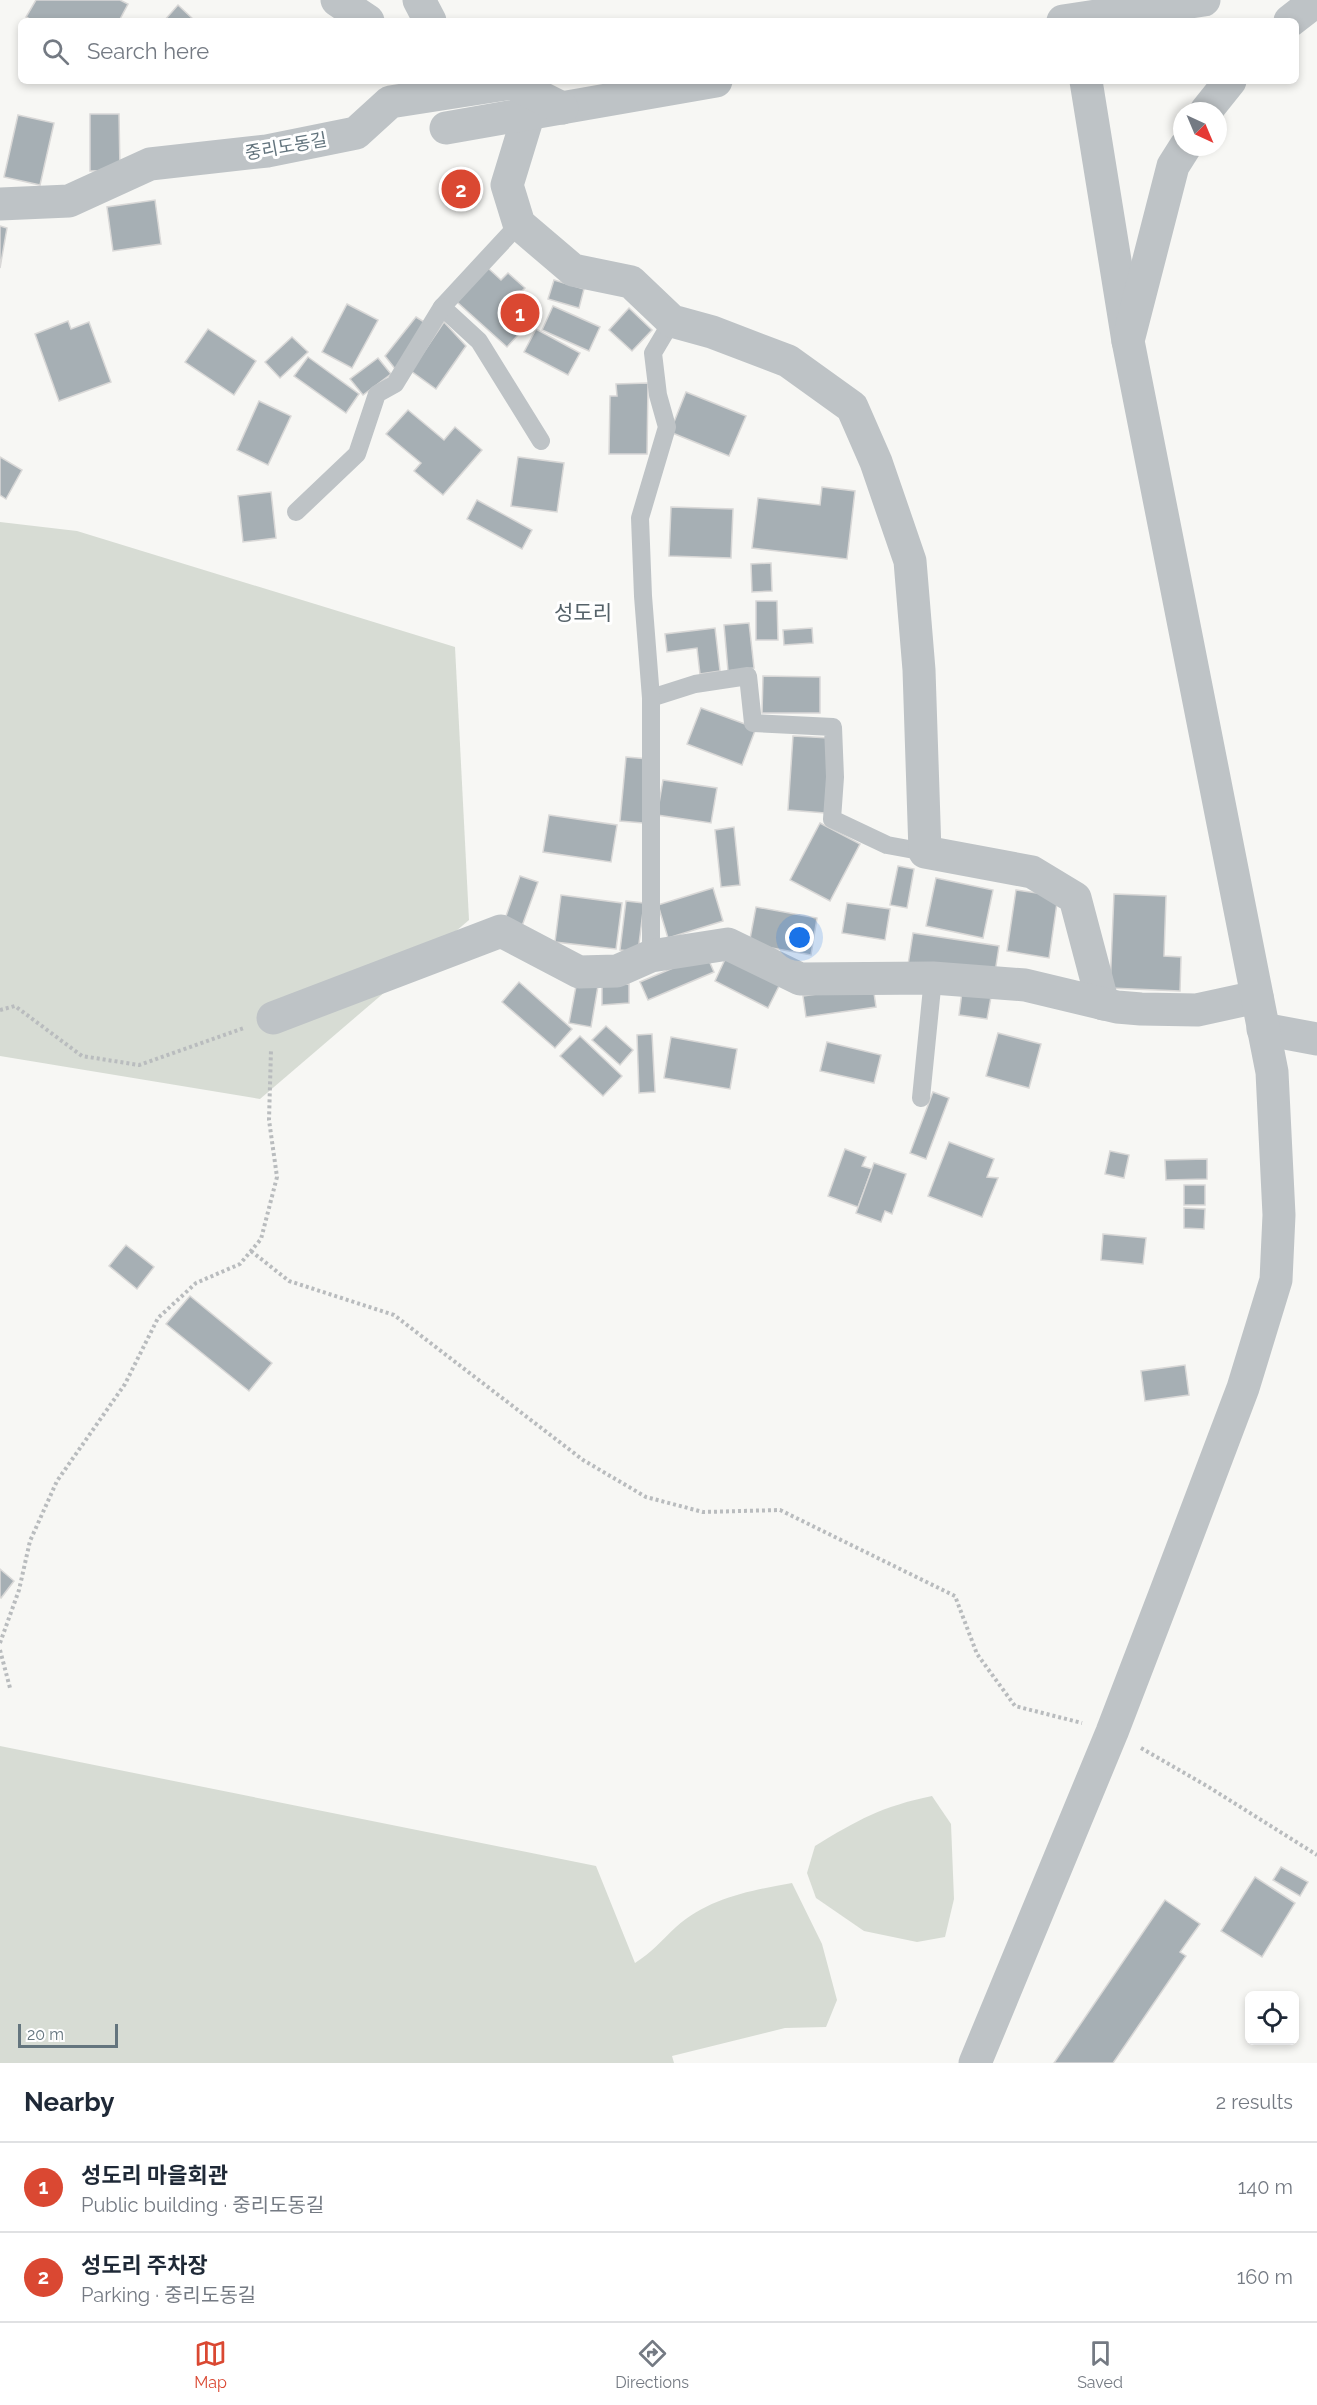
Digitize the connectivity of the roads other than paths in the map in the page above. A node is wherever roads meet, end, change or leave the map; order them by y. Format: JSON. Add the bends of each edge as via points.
{"nodes":[{"id":1,"x":337,"y":0,"type":"edge"},
{"id":2,"x":419,"y":0,"type":"edge"},
{"id":3,"x":1204,"y":0,"type":"edge"},
{"id":4,"x":1317,"y":0,"type":"edge"},
{"id":5,"x":1072,"y":15,"type":"edge"},
{"id":6,"x":364,"y":18,"type":"edge"},
{"id":7,"x":428,"y":18,"type":"edge"},
{"id":8,"x":1294,"y":18,"type":"edge"},
{"id":9,"x":462,"y":84,"type":"edge"},
{"id":10,"x":514,"y":84,"type":"edge"},
{"id":11,"x":699,"y":84,"type":"edge"},
{"id":12,"x":1086,"y":84,"type":"edge"},
{"id":13,"x":1228,"y":84,"type":"edge"},
{"id":14,"x":1213,"y":102,"type":"edge"},
{"id":15,"x":562,"y":108,"type":"junction"},
{"id":16,"x":529,"y":113,"type":"junction"},
{"id":17,"x":446,"y":128,"type":"dead end"},
{"id":18,"x":1179,"y":156,"type":"edge"},
{"id":19,"x":0,"y":204,"type":"edge"},
{"id":20,"x":519,"y":224,"type":"junction"},
{"id":21,"x":442,"y":307,"type":"junction"},
{"id":22,"x":672,"y":321,"type":"junction"},
{"id":23,"x":1128,"y":341,"type":"junction"},
{"id":24,"x":541,"y":441,"type":"dead end"},
{"id":25,"x":296,"y":512,"type":"dead end"},
{"id":26,"x":651,"y":698,"type":"junction"},
{"id":27,"x":925,"y":852,"type":"junction"},
{"id":28,"x":651,"y":957,"type":"junction"},
{"id":29,"x":933,"y":978,"type":"junction"},
{"id":30,"x":1257,"y":997,"type":"junction"},
{"id":31,"x":1103,"y":1004,"type":"junction"},
{"id":32,"x":273,"y":1018,"type":"road end"},
{"id":33,"x":1263,"y":1029,"type":"junction"},
{"id":34,"x":1317,"y":1040,"type":"edge"},
{"id":35,"x":921,"y":1098,"type":"dead end"},
{"id":36,"x":975,"y":2063,"type":"edge"}],
"edges":[{"from":1,"to":6,"type":"street"},
{"from":2,"to":7,"type":"street"},
{"from":3,"to":5,"type":"street"},
{"from":4,"to":8,"type":"street"},
{"from":9,"to":19,"type":"street","name":"중리도동길","via":[[390,102],[356,133],[267,151],[150,164],[69,201]]},
{"from":10,"to":15,"type":"street","name":"중리도동길"},
{"from":11,"to":15,"type":"street"},
{"from":12,"to":23,"type":"street"},
{"from":13,"to":14,"type":"street"},
{"from":15,"to":16,"type":"street"},
{"from":16,"to":17,"type":"street"},
{"from":16,"to":20,"type":"street","via":[[507,185]]},
{"from":18,"to":23,"type":"street","via":[[1173,166]]},
{"from":20,"to":21,"type":"lane"},
{"from":20,"to":22,"type":"street","via":[[573,270],[631,282]]},
{"from":21,"to":24,"type":"lane","via":[[479,341]]},
{"from":21,"to":25,"type":"lane","via":[[395,384],[377,394],[357,453]]},
{"from":22,"to":26,"type":"lane","via":[[653,353],[667,427],[640,518]]},
{"from":22,"to":27,"type":"street","via":[[788,362],[852,407],[876,462],[910,561],[919,670]]},
{"from":23,"to":30,"type":"street"},
{"from":26,"to":27,"type":"lane","via":[[695,684],[748,676],[753,723],[833,727],[832,819],[887,845]]},
{"from":26,"to":28,"type":"lane"},
{"from":27,"to":31,"type":"street","via":[[1032,872],[1075,898]]},
{"from":28,"to":29,"type":"street","via":[[728,944],[800,979]]},
{"from":28,"to":32,"type":"street","via":[[617,971],[579,972],[501,931]]},
{"from":29,"to":31,"type":"street","via":[[1025,985]]},
{"from":29,"to":35,"type":"lane"},
{"from":30,"to":31,"type":"street","via":[[1197,1010]]},
{"from":30,"to":33,"type":"street"},
{"from":33,"to":34,"type":"street"},
{"from":33,"to":36,"type":"street","via":[[1272,1072],[1279,1215],[1276,1280],[1243,1389],[1112,1732]]}]}
